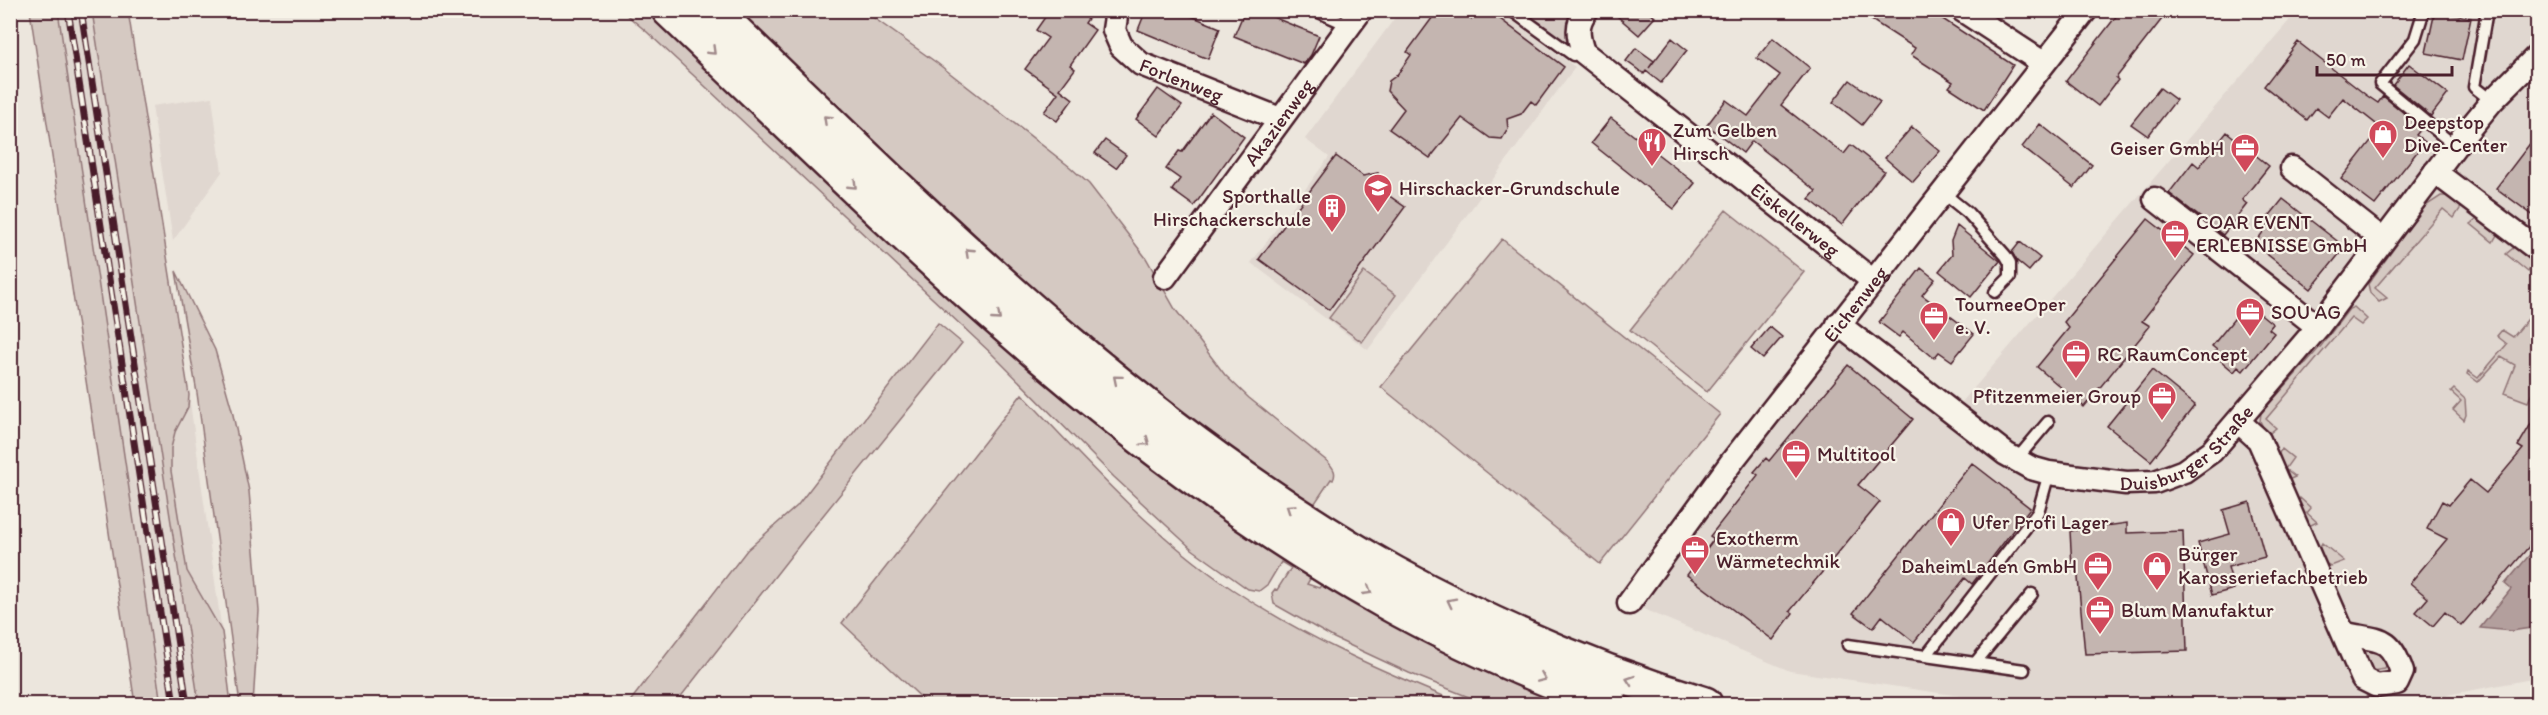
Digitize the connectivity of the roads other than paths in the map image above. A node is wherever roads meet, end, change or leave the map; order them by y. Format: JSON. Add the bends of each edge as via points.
{"nodes":[{"id":1,"x":669,"y":10,"type":"edge"},
{"id":2,"x":713,"y":10,"type":"edge"},
{"id":3,"x":1117,"y":10,"type":"edge"},
{"id":4,"x":1314,"y":10,"type":"edge"},
{"id":5,"x":1511,"y":10,"type":"edge"},
{"id":6,"x":1587,"y":10,"type":"edge"},
{"id":7,"x":1962,"y":10,"type":"edge"},
{"id":8,"x":2086,"y":10,"type":"edge"},
{"id":9,"x":2424,"y":10,"type":"edge"},
{"id":10,"x":2484,"y":10,"type":"edge"},
{"id":11,"x":1986,"y":17,"type":"edge"},
{"id":12,"x":1356,"y":18,"type":"edge"},
{"id":13,"x":1583,"y":52,"type":"junction"},
{"id":14,"x":2538,"y":55,"type":"edge"},
{"id":15,"x":2043,"y":63,"type":"junction"},
{"id":16,"x":2492,"y":101,"type":"junction"},
{"id":17,"x":1280,"y":118,"type":"junction"},
{"id":18,"x":2454,"y":146,"type":"junction"},
{"id":19,"x":2292,"y":168,"type":"dead end"},
{"id":20,"x":2434,"y":172,"type":"junction"},
{"id":21,"x":1942,"y":192,"type":"junction"},
{"id":22,"x":2155,"y":199,"type":"dead end"},
{"id":23,"x":2383,"y":240,"type":"junction"},
{"id":24,"x":2538,"y":250,"type":"edge"},
{"id":25,"x":1165,"y":277,"type":"dead end"},
{"id":26,"x":1872,"y":280,"type":"junction"},
{"id":27,"x":1995,"y":292,"type":"dead end"},
{"id":28,"x":1838,"y":324,"type":"junction"},
{"id":29,"x":2318,"y":327,"type":"junction"},
{"id":30,"x":2048,"y":422,"type":"dead end"},
{"id":31,"x":2239,"y":422,"type":"junction"},
{"id":32,"x":2016,"y":460,"type":"junction"},
{"id":33,"x":2049,"y":473,"type":"junction"},
{"id":34,"x":2032,"y":594,"type":"dead end"},
{"id":35,"x":1629,"y":603,"type":"dead end"},
{"id":36,"x":2346,"y":634,"type":"dead end"},
{"id":37,"x":1848,"y":645,"type":"dead end"},
{"id":38,"x":1926,"y":656,"type":"junction"},
{"id":39,"x":1976,"y":663,"type":"junction"},
{"id":40,"x":2024,"y":670,"type":"dead end"},
{"id":41,"x":1610,"y":705,"type":"edge"},
{"id":42,"x":1705,"y":705,"type":"edge"}],
"edges":[{"from":1,"to":41,"type":"highway","one_way":true,"via":[[964,288],[1144,441],[1236,507],[1384,601],[1489,655]]},
{"from":42,"to":2,"type":"highway","one_way":true,"via":[[1597,667],[1488,621],[1394,573],[1231,468],[1158,414],[992,274]]},
{"from":3,"to":17,"type":"street","name":"Forlenweg","via":[[1114,30],[1121,46],[1141,64]]},
{"from":4,"to":12,"type":"lane","name":"Akazienweg"},
{"from":5,"to":13,"type":"lane","via":[[1573,55]]},
{"from":6,"to":13,"type":"street","via":[[1578,30]]},
{"from":7,"to":11,"type":"street"},
{"from":8,"to":15,"type":"street","name":"Eichenweg"},
{"from":9,"to":18,"type":"lane","via":[[2415,39],[2379,84]]},
{"from":10,"to":16,"type":"lane","via":[[2474,87]]},
{"from":11,"to":15,"type":"street"},
{"from":12,"to":17,"type":"street","name":"Akazienweg"},
{"from":13,"to":26,"type":"street","name":"Eiskellerweg"},
{"from":14,"to":16,"type":"street","name":"Duisburger Straße"},
{"from":15,"to":21,"type":"street","name":"Eichenweg"},
{"from":16,"to":18,"type":"street","name":"Duisburger Straße"},
{"from":17,"to":25,"type":"street","name":"Akazienweg"},
{"from":18,"to":20,"type":"street","name":"Duisburger Straße"},
{"from":19,"to":23,"type":"street"},
{"from":20,"to":23,"type":"street","name":"Duisburger Straße"},
{"from":20,"to":24,"type":"street"},
{"from":21,"to":26,"type":"street","name":"Eichenweg"},
{"from":21,"to":27,"type":"lane","via":[[1968,213],[2010,263],[2010,277]]},
{"from":22,"to":29,"type":"street"},
{"from":23,"to":29,"type":"street","name":"Duisburger Straße"},
{"from":26,"to":28,"type":"street","name":"Eichenweg"},
{"from":28,"to":32,"type":"street","name":"Duisburger Straße"},
{"from":28,"to":35,"type":"street","name":"Eichenweg","via":[[1733,459]]},
{"from":29,"to":31,"type":"street","name":"Duisburger Straße"},
{"from":30,"to":32,"type":"lane"},
{"from":31,"to":33,"type":"street","name":"Duisburger Straße","via":[[2212,451],[2184,471],[2155,482],[2126,483]]},
{"from":31,"to":36,"type":"street","via":[[2259,440]]},
{"from":32,"to":33,"type":"street","name":"Duisburger Straße"},
{"from":33,"to":38,"type":"lane","via":[[2038,513]]},
{"from":34,"to":39,"type":"lane"},
{"from":37,"to":38,"type":"lane"},
{"from":38,"to":39,"type":"lane"},
{"from":39,"to":40,"type":"lane"}]}
